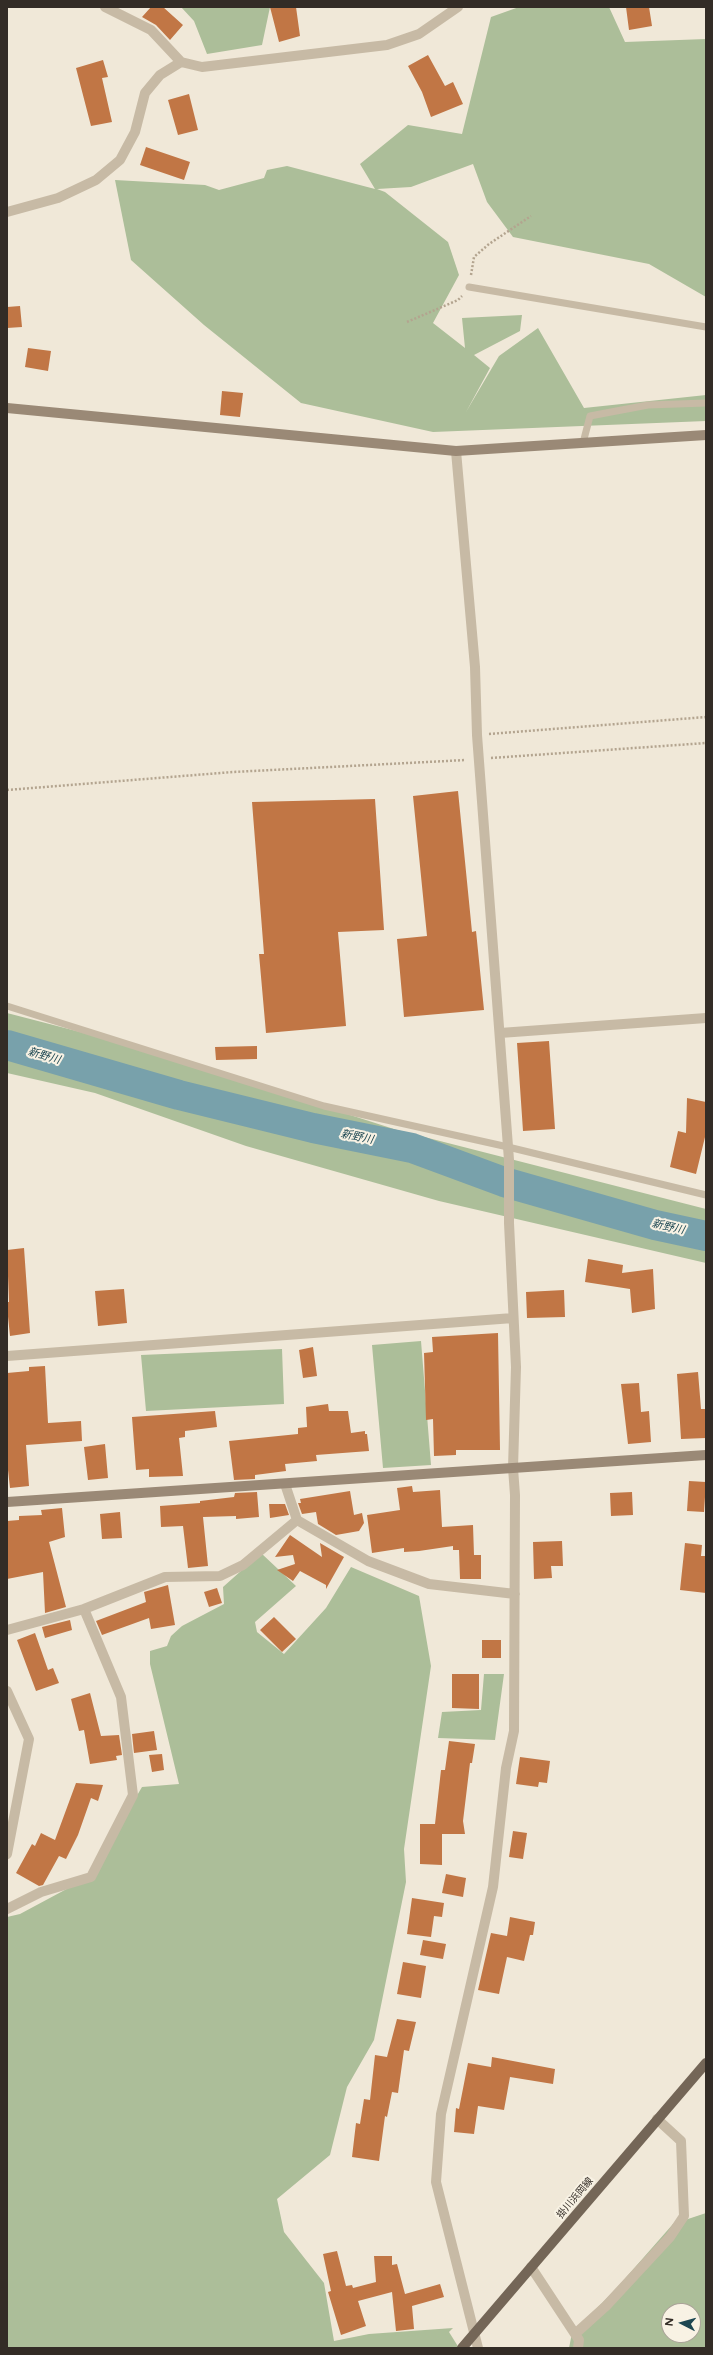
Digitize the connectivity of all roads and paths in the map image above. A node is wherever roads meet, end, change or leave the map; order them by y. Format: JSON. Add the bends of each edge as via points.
{"nodes":[{"id":1,"x":105,"y":7,"type":"edge"},
{"id":2,"x":458,"y":7,"type":"edge"},
{"id":3,"x":181,"y":62,"type":"junction"},
{"id":4,"x":7,"y":212,"type":"edge"},
{"id":5,"x":531,"y":216,"type":"dead end"},
{"id":6,"x":468,"y":287,"type":"junction"},
{"id":7,"x":407,"y":322,"type":"dead end"},
{"id":8,"x":706,"y":327,"type":"edge"},
{"id":9,"x":706,"y":403,"type":"edge"},
{"id":10,"x":7,"y":408,"type":"edge"},
{"id":11,"x":706,"y":435,"type":"edge"},
{"id":12,"x":583,"y":443,"type":"junction"},
{"id":13,"x":456,"y":451,"type":"junction"},
{"id":14,"x":706,"y":718,"type":"edge"},
{"id":15,"x":477,"y":735,"type":"junction"},
{"id":16,"x":706,"y":743,"type":"edge"},
{"id":17,"x":479,"y":759,"type":"junction"},
{"id":18,"x":7,"y":790,"type":"edge"},
{"id":19,"x":7,"y":1006,"type":"edge"},
{"id":20,"x":706,"y":1018,"type":"edge"},
{"id":21,"x":500,"y":1033,"type":"junction"},
{"id":22,"x":508,"y":1147,"type":"junction"},
{"id":23,"x":706,"y":1195,"type":"edge"},
{"id":24,"x":513,"y":1318,"type":"junction"},
{"id":25,"x":7,"y":1356,"type":"edge"},
{"id":26,"x":706,"y":1454,"type":"edge"},
{"id":27,"x":513,"y":1468,"type":"junction"},
{"id":28,"x":285,"y":1484,"type":"junction"},
{"id":29,"x":7,"y":1502,"type":"edge"},
{"id":30,"x":297,"y":1520,"type":"junction"},
{"id":31,"x":516,"y":1594,"type":"junction"},
{"id":32,"x":84,"y":1609,"type":"junction"},
{"id":33,"x":7,"y":1630,"type":"edge"},
{"id":34,"x":7,"y":1691,"type":"edge"},
{"id":35,"x":7,"y":1854,"type":"edge"},
{"id":36,"x":7,"y":1909,"type":"edge"},
{"id":37,"x":706,"y":2063,"type":"edge"},
{"id":38,"x":657,"y":2120,"type":"junction"},
{"id":39,"x":531,"y":2268,"type":"junction"},
{"id":40,"x":476,"y":2333,"type":"junction"},
{"id":41,"x":575,"y":2334,"type":"junction"},
{"id":42,"x":462,"y":2348,"type":"edge"},
{"id":43,"x":478,"y":2348,"type":"edge"},
{"id":44,"x":578,"y":2348,"type":"edge"}],
"edges":[{"from":1,"to":3,"type":"street","via":[[151,30]]},
{"from":2,"to":3,"type":"street","via":[[420,34],[387,45],[202,67]]},
{"from":3,"to":4,"type":"street","via":[[160,75],[145,94],[135,132],[120,160],[96,180],[58,198]]},
{"from":5,"to":6,"type":"path","via":[[474,256]]},
{"from":6,"to":7,"type":"path","via":[[458,300]]},
{"from":6,"to":8,"type":"lane"},
{"from":9,"to":12,"type":"lane","via":[[648,405],[590,416]]},
{"from":10,"to":13,"type":"street"},
{"from":11,"to":12,"type":"street"},
{"from":12,"to":13,"type":"street"},
{"from":13,"to":15,"type":"street","via":[[475,667]]},
{"from":14,"to":15,"type":"path"},
{"from":15,"to":17,"type":"street"},
{"from":16,"to":17,"type":"path"},
{"from":17,"to":18,"type":"path","via":[[233,772]]},
{"from":17,"to":21,"type":"street"},
{"from":19,"to":22,"type":"lane","via":[[324,1106]]},
{"from":20,"to":21,"type":"street"},
{"from":21,"to":22,"type":"street"},
{"from":22,"to":23,"type":"lane"},
{"from":22,"to":24,"type":"street"},
{"from":24,"to":25,"type":"street"},
{"from":24,"to":27,"type":"street","via":[[516,1367]]},
{"from":26,"to":27,"type":"street"},
{"from":27,"to":28,"type":"street"},
{"from":27,"to":31,"type":"street"},
{"from":28,"to":29,"type":"street"},
{"from":28,"to":30,"type":"street"},
{"from":30,"to":31,"type":"street","via":[[368,1561],[429,1584]]},
{"from":30,"to":32,"type":"street","via":[[243,1565],[220,1576],[165,1577]]},
{"from":31,"to":40,"type":"street","via":[[514,1731],[506,1768],[492,1886],[441,2114],[436,2182],[469,2316]]},
{"from":32,"to":33,"type":"street"},
{"from":32,"to":36,"type":"street","via":[[121,1698],[133,1795],[90,1877],[40,1892]]},
{"from":34,"to":35,"type":"street","via":[[29,1739]]},
{"from":37,"to":38,"type":"main road","name":"掛川浜岡線"},
{"from":38,"to":39,"type":"main road","name":"掛川浜岡線"},
{"from":38,"to":41,"type":"street","via":[[681,2141],[684,2216],[670,2236],[606,2306]]},
{"from":39,"to":40,"type":"main road","name":"掛川浜岡線"},
{"from":39,"to":41,"type":"street"},
{"from":40,"to":42,"type":"main road","name":"掛川浜岡線"},
{"from":40,"to":43,"type":"street"},
{"from":41,"to":44,"type":"street","via":[[579,2340]]}]}
